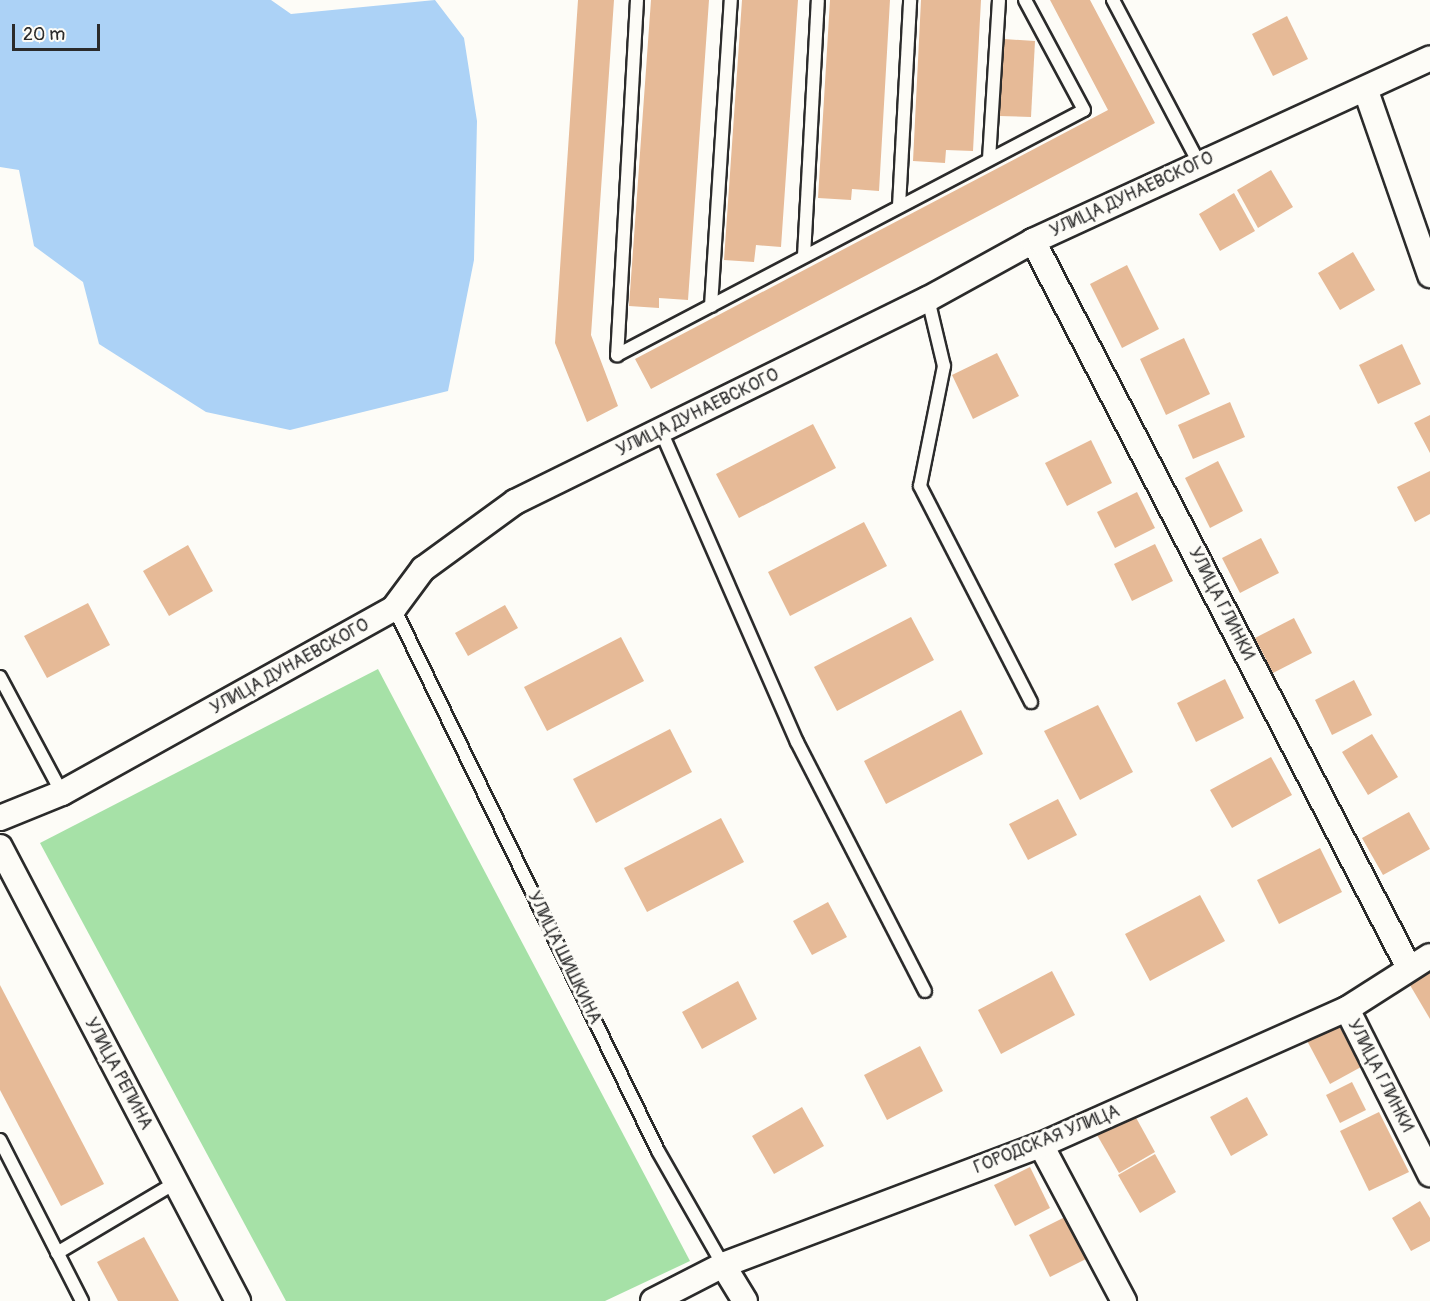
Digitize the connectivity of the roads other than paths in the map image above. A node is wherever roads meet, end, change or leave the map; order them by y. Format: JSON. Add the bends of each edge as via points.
{"nodes":[{"id":1,"x":637,"y":0,"type":"edge"},
{"id":2,"x":731,"y":0,"type":"edge"},
{"id":3,"x":818,"y":0,"type":"edge"},
{"id":4,"x":910,"y":0,"type":"edge"},
{"id":5,"x":999,"y":0,"type":"edge"},
{"id":6,"x":1026,"y":0,"type":"edge"},
{"id":7,"x":1113,"y":0,"type":"edge"},
{"id":8,"x":1430,"y":58,"type":"edge"},
{"id":9,"x":1366,"y":91,"type":"junction"},
{"id":10,"x":989,"y":159,"type":"junction"},
{"id":11,"x":1199,"y":163,"type":"junction"},
{"id":12,"x":899,"y":206,"type":"junction"},
{"id":13,"x":1033,"y":241,"type":"junction"},
{"id":14,"x":804,"y":256,"type":"junction"},
{"id":15,"x":1430,"y":275,"type":"edge"},
{"id":16,"x":928,"y":299,"type":"junction"},
{"id":17,"x":711,"y":306,"type":"junction"},
{"id":18,"x":661,"y":431,"type":"junction"},
{"id":19,"x":394,"y":608,"type":"junction"},
{"id":20,"x":0,"y":677,"type":"edge"},
{"id":21,"x":1032,"y":702,"type":"dead end"},
{"id":22,"x":62,"y":793,"type":"junction"},
{"id":23,"x":0,"y":818,"type":"edge"},
{"id":24,"x":0,"y":847,"type":"edge"},
{"id":25,"x":1430,"y":956,"type":"edge"},
{"id":26,"x":1409,"y":968,"type":"junction"},
{"id":27,"x":925,"y":991,"type":"dead end"},
{"id":28,"x":1347,"y":1009,"type":"junction"},
{"id":29,"x":0,"y":1140,"type":"edge"},
{"id":30,"x":1041,"y":1145,"type":"junction"},
{"id":31,"x":1430,"y":1174,"type":"edge"},
{"id":32,"x":175,"y":1183,"type":"junction"},
{"id":33,"x":57,"y":1253,"type":"junction"},
{"id":34,"x":723,"y":1265,"type":"junction"},
{"id":35,"x":82,"y":1301,"type":"edge"},
{"id":36,"x":238,"y":1301,"type":"edge"},
{"id":37,"x":653,"y":1301,"type":"edge"},
{"id":38,"x":745,"y":1301,"type":"edge"},
{"id":39,"x":1124,"y":1301,"type":"edge"}],
"edges":[{"from":1,"to":17,"type":"lane","via":[[617,355]]},
{"from":2,"to":17,"type":"lane"},
{"from":3,"to":14,"type":"lane"},
{"from":4,"to":12,"type":"lane"},
{"from":5,"to":10,"type":"lane"},
{"from":6,"to":10,"type":"lane","via":[[1084,110]]},
{"from":7,"to":11,"type":"lane"},
{"from":8,"to":9,"type":"street","name":"УЛИЦА ДУНАЕВСКОГО"},
{"from":9,"to":11,"type":"street","name":"УЛИЦА ДУНАЕВСКОГО"},
{"from":9,"to":15,"type":"street"},
{"from":10,"to":12,"type":"lane"},
{"from":11,"to":13,"type":"street","name":"УЛИЦА ДУНАЕВСКОГО"},
{"from":12,"to":14,"type":"lane"},
{"from":13,"to":16,"type":"street","name":"УЛИЦА ДУНАЕВСКОГО"},
{"from":13,"to":26,"type":"street","name":"УЛИЦА ГЛИНКИ"},
{"from":14,"to":17,"type":"lane"},
{"from":16,"to":18,"type":"street","name":"УЛИЦА ДУНАЕВСКОГО"},
{"from":16,"to":21,"type":"lane","via":[[944,366],[920,486]]},
{"from":18,"to":19,"type":"street","name":"УЛИЦА ДУНАЕВСКОГО","via":[[515,502],[423,569]]},
{"from":18,"to":27,"type":"lane","via":[[797,742]]},
{"from":19,"to":22,"type":"street","name":"УЛИЦА ДУНАЕВСКОГО"},
{"from":19,"to":34,"type":"lane","name":"УЛИЦА ШИШКИНА","via":[[658,1151]]},
{"from":20,"to":22,"type":"lane"},
{"from":22,"to":23,"type":"street","name":"УЛИЦА ДУНАЕВСКОГО"},
{"from":24,"to":32,"type":"street","name":"УЛИЦА РЕПИНА"},
{"from":25,"to":26,"type":"street","name":"ГОРОДСКАЯ УЛИЦА"},
{"from":26,"to":28,"type":"street","name":"ГОРОДСКАЯ УЛИЦА"},
{"from":28,"to":30,"type":"street","name":"ГОРОДСКАЯ УЛИЦА"},
{"from":28,"to":31,"type":"street","name":"УЛИЦА ГЛИНКИ"},
{"from":29,"to":33,"type":"lane"},
{"from":30,"to":34,"type":"street","name":"ГОРОДСКАЯ УЛИЦА"},
{"from":30,"to":39,"type":"street"},
{"from":32,"to":33,"type":"lane"},
{"from":32,"to":36,"type":"street","name":"УЛИЦА РЕПИНА"},
{"from":33,"to":35,"type":"lane"},
{"from":34,"to":37,"type":"street","name":"ГОРОДСКАЯ УЛИЦА"},
{"from":34,"to":38,"type":"street","name":"УЛИЦА ШИШКИНА"}]}
